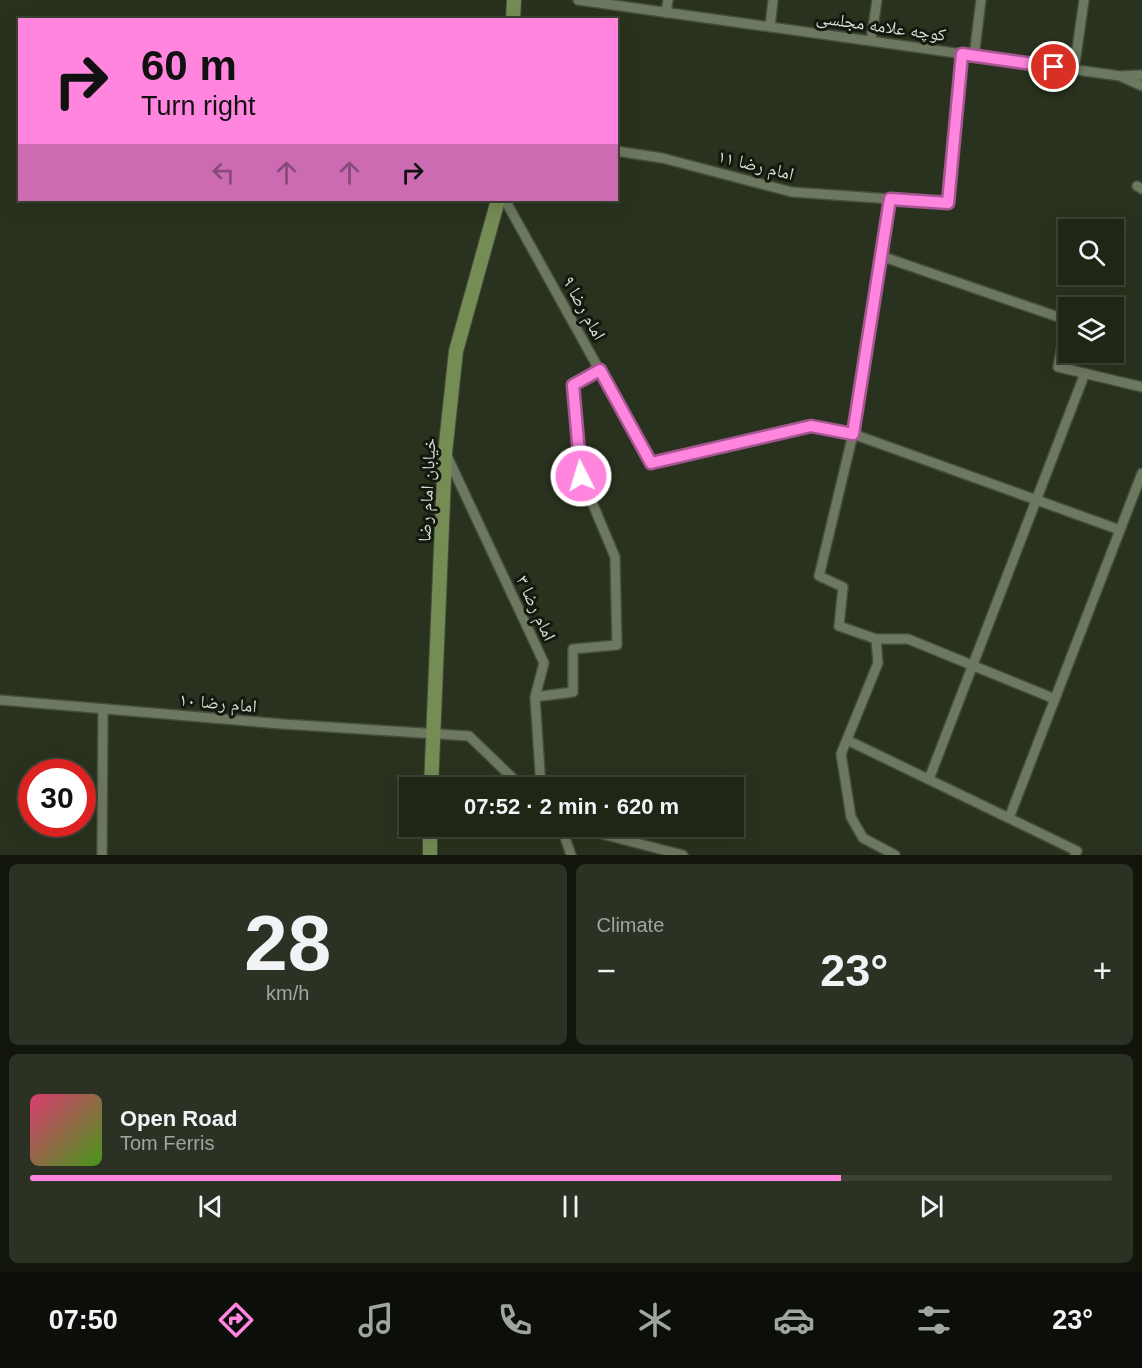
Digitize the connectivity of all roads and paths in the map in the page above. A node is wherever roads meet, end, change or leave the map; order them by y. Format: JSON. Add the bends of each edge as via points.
{"nodes":[{"id":1,"x":514,"y":0,"type":"edge"},
{"id":2,"x":578,"y":0,"type":"edge"},
{"id":3,"x":668,"y":0,"type":"edge"},
{"id":4,"x":773,"y":0,"type":"edge"},
{"id":5,"x":877,"y":0,"type":"edge"},
{"id":6,"x":981,"y":0,"type":"edge"},
{"id":7,"x":1084,"y":0,"type":"edge"},
{"id":8,"x":666,"y":12,"type":"junction"},
{"id":9,"x":513,"y":18,"type":"edge"},
{"id":10,"x":770,"y":27,"type":"junction"},
{"id":11,"x":871,"y":41,"type":"junction"},
{"id":12,"x":962,"y":54,"type":"junction"},
{"id":13,"x":974,"y":56,"type":"junction"},
{"id":14,"x":1074,"y":70,"type":"junction"},
{"id":15,"x":1142,"y":75,"type":"edge"},
{"id":16,"x":1120,"y":76,"type":"junction"},
{"id":17,"x":1142,"y":86,"type":"edge"},
{"id":18,"x":618,"y":151,"type":"edge"},
{"id":19,"x":890,"y":199,"type":"junction"},
{"id":20,"x":498,"y":201,"type":"edge"},
{"id":21,"x":506,"y":201,"type":"edge"},
{"id":22,"x":881,"y":256,"type":"junction"},
{"id":23,"x":600,"y":370,"type":"junction"},
{"id":24,"x":1085,"y":374,"type":"junction"},
{"id":25,"x":1142,"y":387,"type":"edge"},
{"id":26,"x":853,"y":434,"type":"junction"},
{"id":27,"x":445,"y":453,"type":"junction"},
{"id":28,"x":1142,"y":472,"type":"edge"},
{"id":29,"x":1036,"y":500,"type":"junction"},
{"id":30,"x":1120,"y":530,"type":"junction"},
{"id":31,"x":876,"y":639,"type":"junction"},
{"id":32,"x":973,"y":665,"type":"junction"},
{"id":33,"x":535,"y":698,"type":"junction"},
{"id":34,"x":1055,"y":699,"type":"junction"},
{"id":35,"x":0,"y":700,"type":"edge"},
{"id":36,"x":103,"y":710,"type":"junction"},
{"id":37,"x":433,"y":733,"type":"junction"},
{"id":38,"x":847,"y":740,"type":"junction"},
{"id":39,"x":432,"y":777,"type":"edge"},
{"id":40,"x":512,"y":777,"type":"edge"},
{"id":41,"x":540,"y":777,"type":"edge"},
{"id":42,"x":929,"y":779,"type":"junction"},
{"id":43,"x":1009,"y":818,"type":"junction"},
{"id":44,"x":430,"y":837,"type":"edge"},
{"id":45,"x":565,"y":837,"type":"edge"},
{"id":46,"x":613,"y":837,"type":"edge"},
{"id":47,"x":102,"y":855,"type":"edge"},
{"id":48,"x":430,"y":855,"type":"edge"},
{"id":49,"x":571,"y":855,"type":"edge"},
{"id":50,"x":683,"y":855,"type":"edge"},
{"id":51,"x":895,"y":855,"type":"edge"},
{"id":52,"x":1075,"y":855,"type":"edge"}],
"edges":[{"from":1,"to":9,"type":"street"},
{"from":2,"to":8,"type":"street","name":"کوچه علامه مجلسی"},
{"from":3,"to":8,"type":"street"},
{"from":4,"to":10,"type":"street"},
{"from":5,"to":11,"type":"street"},
{"from":6,"to":13,"type":"street"},
{"from":7,"to":14,"type":"street"},
{"from":8,"to":10,"type":"street","name":"کوچه علامه مجلسی"},
{"from":10,"to":11,"type":"street","name":"کوچه علامه مجلسی"},
{"from":11,"to":12,"type":"street","name":"کوچه علامه مجلسی"},
{"from":12,"to":13,"type":"street","name":"کوچه علامه مجلسی"},
{"from":12,"to":19,"type":"street","name":"امام رضا ۱۱","via":[[948,203]]},
{"from":13,"to":14,"type":"street","name":"کوچه علامه مجلسی"},
{"from":14,"to":16,"type":"street","name":"کوچه علامه مجلسی"},
{"from":15,"to":16,"type":"street"},
{"from":16,"to":17,"type":"street","name":"کوچه علامه مجلسی"},
{"from":18,"to":19,"type":"street","name":"امام رضا ۱۱","via":[[662,158],[792,192]]},
{"from":19,"to":22,"type":"street"},
{"from":20,"to":27,"type":"street","name":"خیابان امام رضا","via":[[456,351]]},
{"from":21,"to":23,"type":"street","name":"امام رضا ۹"},
{"from":22,"to":24,"type":"street","via":[[1067,320],[1058,367]]},
{"from":22,"to":26,"type":"street"},
{"from":23,"to":26,"type":"street","name":"امام رضا ۹","via":[[651,463],[811,426]]},
{"from":23,"to":33,"type":"street","via":[[573,385],[581,476],[615,557],[617,645],[573,649],[573,692]]},
{"from":24,"to":25,"type":"street"},
{"from":24,"to":29,"type":"street"},
{"from":26,"to":29,"type":"street"},
{"from":26,"to":31,"type":"street","via":[[819,576],[843,587],[839,626]]},
{"from":27,"to":33,"type":"street","name":"امام رضا ۳","via":[[544,663]]},
{"from":27,"to":37,"type":"street","name":"خیابان امام رضا"},
{"from":28,"to":30,"type":"street"},
{"from":29,"to":30,"type":"street"},
{"from":29,"to":32,"type":"street"},
{"from":30,"to":34,"type":"street"},
{"from":31,"to":32,"type":"street","via":[[908,639]]},
{"from":31,"to":38,"type":"street","via":[[878,663]]},
{"from":32,"to":34,"type":"street"},
{"from":32,"to":42,"type":"street"},
{"from":33,"to":41,"type":"street","name":"امام رضا ۳"},
{"from":34,"to":43,"type":"street"},
{"from":35,"to":36,"type":"street","name":"امام رضا ۱۰"},
{"from":36,"to":37,"type":"street","name":"امام رضا ۱۰"},
{"from":36,"to":47,"type":"street"},
{"from":37,"to":39,"type":"street","name":"خیابان امام رضا"},
{"from":37,"to":40,"type":"street","name":"امام رضا ۱۰","via":[[469,736]]},
{"from":38,"to":42,"type":"street"},
{"from":38,"to":51,"type":"street","via":[[841,754],[851,817],[863,838]]},
{"from":42,"to":43,"type":"street"},
{"from":43,"to":52,"type":"street","via":[[1077,851]]},
{"from":44,"to":48,"type":"street"},
{"from":45,"to":49,"type":"street"},
{"from":46,"to":50,"type":"street"}]}
